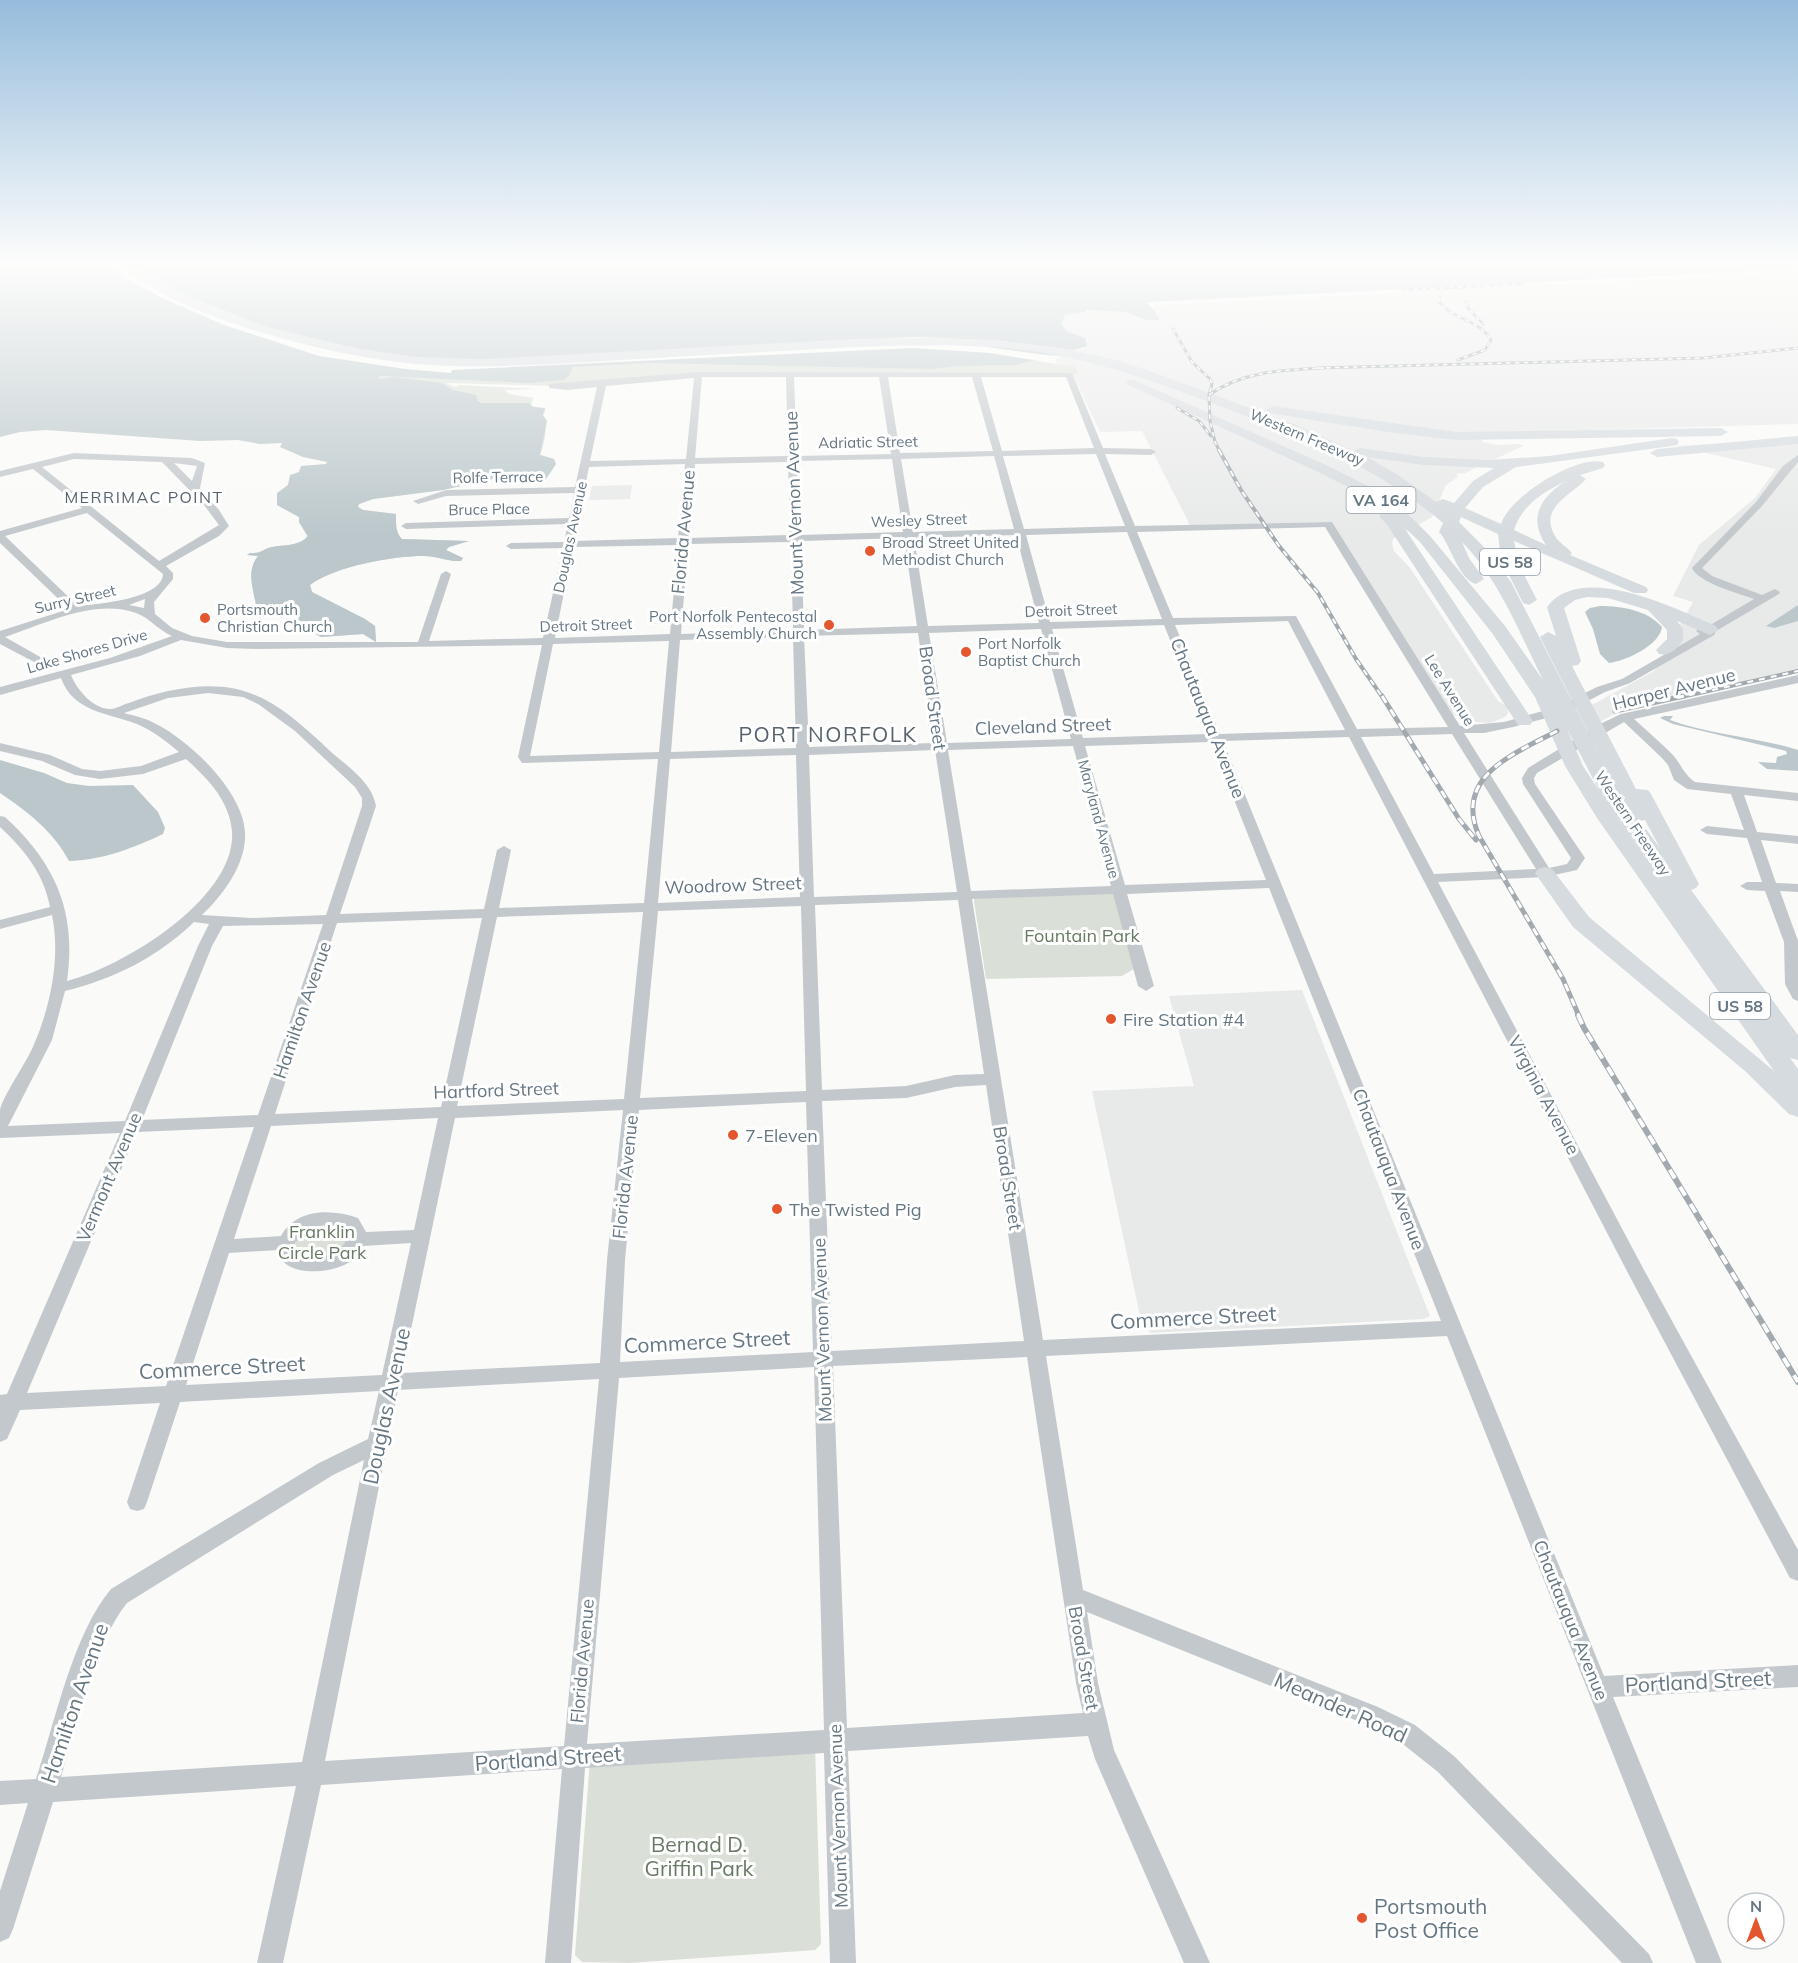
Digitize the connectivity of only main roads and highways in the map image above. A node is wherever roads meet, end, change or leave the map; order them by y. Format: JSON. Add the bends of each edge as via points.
{"nodes":[{"id":1,"x":328,"y":353,"type":"edge"},
{"id":2,"x":356,"y":353,"type":"edge"},
{"id":3,"x":670,"y":353,"type":"edge"},
{"id":4,"x":760,"y":353,"type":"edge"},
{"id":5,"x":998,"y":353,"type":"edge"},
{"id":6,"x":1020,"y":353,"type":"edge"},
{"id":7,"x":1066,"y":353,"type":"edge"},
{"id":8,"x":1165,"y":380,"type":"junction"},
{"id":9,"x":1798,"y":431,"type":"edge"},
{"id":10,"x":1709,"y":433,"type":"junction"},
{"id":11,"x":1795,"y":440,"type":"edge"},
{"id":12,"x":1267,"y":444,"type":"junction"},
{"id":13,"x":1675,"y":446,"type":"junction"},
{"id":14,"x":1386,"y":472,"type":"junction"},
{"id":15,"x":1452,"y":518,"type":"junction"},
{"id":16,"x":1622,"y":582,"type":"junction"},
{"id":17,"x":1644,"y":603,"type":"junction"},
{"id":18,"x":1453,"y":611,"type":"junction"},
{"id":19,"x":1665,"y":650,"type":"road end"},
{"id":20,"x":1562,"y":686,"type":"junction"},
{"id":21,"x":1524,"y":721,"type":"road end"},
{"id":22,"x":1596,"y":753,"type":"junction"},
{"id":23,"x":1545,"y":873,"type":"road end"},
{"id":24,"x":1745,"y":978,"type":"junction"},
{"id":25,"x":1798,"y":1052,"type":"edge"},
{"id":26,"x":1798,"y":1087,"type":"edge"},
{"id":27,"x":1798,"y":1108,"type":"edge"}],
"edges":[{"from":1,"to":4,"type":"highway","name":"Western Freeway","number":"VA 164","via":[[399,365],[496,367]]},
{"from":2,"to":3,"type":"highway","name":"Western Freeway","number":"VA 164","via":[[381,358],[483,363]]},
{"from":5,"to":12,"type":"highway","name":"Western Freeway","number":"VA 164","via":[[1087,369],[1145,388]]},
{"from":6,"to":13,"type":"highway","via":[[1133,379],[1273,431],[1408,459],[1468,464],[1529,462],[1592,452]]},
{"from":7,"to":8,"type":"highway","name":"Western Freeway","number":"VA 164"},
{"from":8,"to":10,"type":"highway","via":[[1291,414],[1410,431],[1490,437]]},
{"from":8,"to":14,"type":"highway","name":"Western Freeway","number":"VA 164","via":[[1321,440]]},
{"from":9,"to":10,"type":"highway"},
{"from":10,"to":15,"type":"highway","via":[[1593,441],[1526,459],[1499,470],[1470,489]]},
{"from":11,"to":13,"type":"highway","number":"US 58"},
{"from":12,"to":18,"type":"highway","via":[[1383,512]]},
{"from":12,"to":20,"type":"highway","name":"Western Freeway","number":"VA 164","via":[[1371,493],[1396,510],[1425,538],[1499,630]]},
{"from":13,"to":16,"type":"highway","via":[[1591,473],[1564,488],[1546,511],[1542,526],[1551,543]]},
{"from":13,"to":20,"type":"highway","number":"US 58","via":[[1560,477],[1530,495],[1511,518],[1506,538],[1512,567]]},
{"from":14,"to":16,"type":"highway","via":[[1445,504]]},
{"from":14,"to":20,"type":"highway","name":"Western Freeway","number":"VA 164","via":[[1437,509],[1474,543],[1503,582]]},
{"from":15,"to":18,"type":"highway","via":[[1445,541],[1442,577]]},
{"from":15,"to":20,"type":"highway","number":"US 58","via":[[1456,550],[1513,629]]},
{"from":16,"to":17,"type":"highway","via":[[1714,627]]},
{"from":17,"to":19,"type":"highway","via":[[1662,614],[1675,629],[1675,640]]},
{"from":17,"to":20,"type":"highway","via":[[1591,593],[1558,603],[1555,607],[1571,659]]},
{"from":18,"to":21,"type":"highway"},
{"from":20,"to":22,"type":"highway","number":"US 58"},
{"from":20,"to":22,"type":"highway","number":"US 58"},
{"from":22,"to":24,"type":"highway","via":[[1683,874]]},
{"from":22,"to":24,"type":"highway","name":"Western Freeway","number":"US 58","via":[[1615,801]]},
{"from":22,"to":26,"type":"highway","number":"US 58","via":[[1655,887]]},
{"from":23,"to":27,"type":"highway","via":[[1581,922],[1745,1057]]},
{"from":24,"to":25,"type":"highway","number":"US 58"}]}
